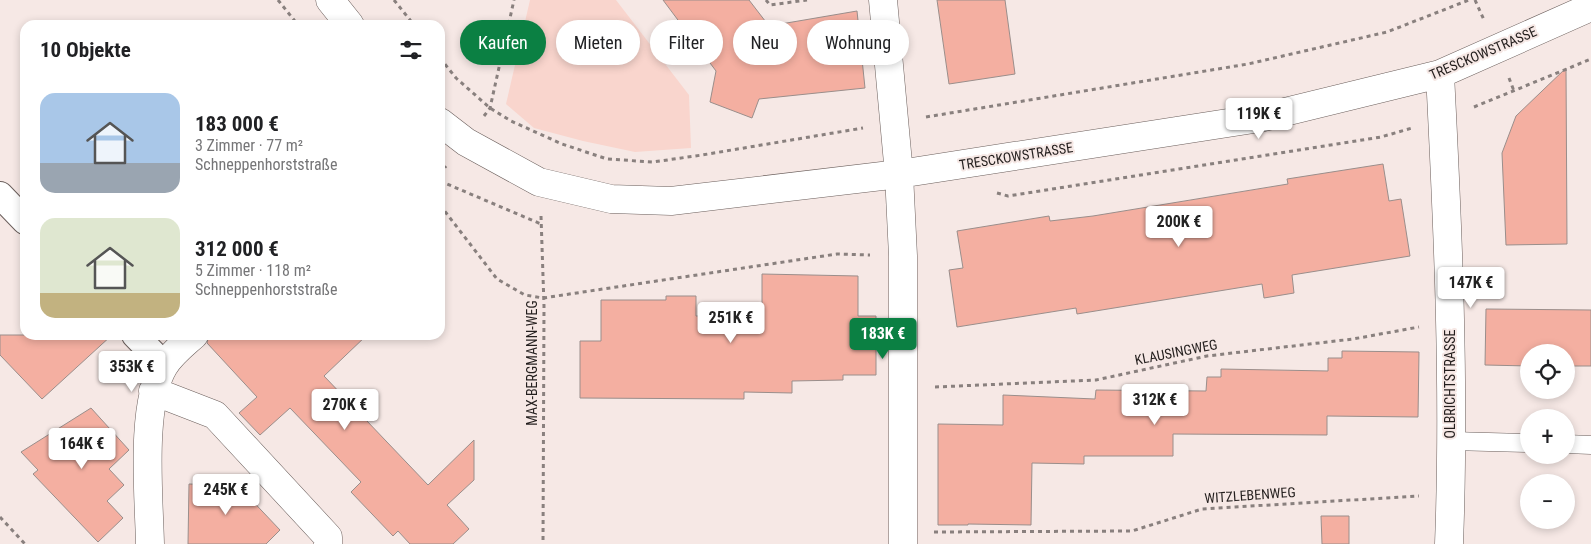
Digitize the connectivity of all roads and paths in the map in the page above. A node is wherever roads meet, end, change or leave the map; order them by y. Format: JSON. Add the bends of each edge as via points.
{"nodes":[{"id":1,"x":278,"y":0,"type":"edge"},
{"id":2,"x":330,"y":0,"type":"edge"},
{"id":3,"x":394,"y":0,"type":"edge"},
{"id":4,"x":514,"y":0,"type":"edge"},
{"id":5,"x":766,"y":0,"type":"edge"},
{"id":6,"x":807,"y":0,"type":"edge"},
{"id":7,"x":883,"y":0,"type":"edge"},
{"id":8,"x":1469,"y":0,"type":"edge"},
{"id":9,"x":1591,"y":7,"type":"edge"},
{"id":10,"x":294,"y":20,"type":"edge"},
{"id":11,"x":346,"y":20,"type":"edge"},
{"id":12,"x":410,"y":20,"type":"edge"},
{"id":13,"x":445,"y":64,"type":"edge"},
{"id":14,"x":1440,"y":74,"type":"junction"},
{"id":15,"x":490,"y":108,"type":"junction"},
{"id":16,"x":894,"y":123,"type":"junction"},
{"id":17,"x":445,"y":126,"type":"edge"},
{"id":18,"x":466,"y":142,"type":"junction"},
{"id":19,"x":445,"y":168,"type":"edge"},
{"id":20,"x":899,"y":174,"type":"junction"},
{"id":21,"x":445,"y":182,"type":"edge"},
{"id":22,"x":539,"y":182,"type":"junction"},
{"id":23,"x":0,"y":195,"type":"edge"},
{"id":24,"x":445,"y":211,"type":"edge"},
{"id":25,"x":20,"y":216,"type":"edge"},
{"id":26,"x":541,"y":224,"type":"junction"},
{"id":27,"x":903,"y":256,"type":"junction"},
{"id":28,"x":543,"y":298,"type":"junction"},
{"id":29,"x":1450,"y":320,"type":"junction"},
{"id":30,"x":140,"y":340,"type":"edge"},
{"id":31,"x":189,"y":340,"type":"edge"},
{"id":32,"x":164,"y":365,"type":"junction"},
{"id":33,"x":904,"y":388,"type":"junction"},
{"id":34,"x":154,"y":391,"type":"junction"},
{"id":35,"x":1451,"y":440,"type":"junction"},
{"id":36,"x":1520,"y":443,"type":"edge"},
{"id":37,"x":1575,"y":444,"type":"edge"},
{"id":38,"x":1591,"y":445,"type":"edge"},
{"id":39,"x":1451,"y":494,"type":"junction"},
{"id":40,"x":0,"y":517,"type":"edge"},
{"id":41,"x":903,"y":538,"type":"edge"},
{"id":42,"x":25,"y":544,"type":"edge"},
{"id":43,"x":150,"y":544,"type":"edge"},
{"id":44,"x":328,"y":544,"type":"edge"},
{"id":45,"x":543,"y":544,"type":"edge"},
{"id":46,"x":1449,"y":544,"type":"edge"}],
"edges":[{"from":1,"to":10,"type":"path"},
{"from":2,"to":11,"type":"street"},
{"from":3,"to":12,"type":"path"},
{"from":4,"to":15,"type":"path"},
{"from":5,"to":6,"type":"path","via":[[770,5]]},
{"from":7,"to":16,"type":"street"},
{"from":8,"to":16,"type":"path","via":[[1387,32],[1248,64]]},
{"from":9,"to":14,"type":"street","name":"TRESCKOWSTRASSE"},
{"from":13,"to":15,"type":"path"},
{"from":14,"to":20,"type":"street","name":"TRESCKOWSTRASSE","via":[[1260,118]]},
{"from":14,"to":29,"type":"street","name":"OLBRICHTSTRASSE"},
{"from":15,"to":16,"type":"path","via":[[562,144],[607,159],[654,162]]},
{"from":15,"to":18,"type":"path"},
{"from":16,"to":20,"type":"street"},
{"from":17,"to":18,"type":"street","name":"TRESCKOWSTRASSE"},
{"from":18,"to":19,"type":"path"},
{"from":18,"to":22,"type":"street","name":"TRESCKOWSTRASSE"},
{"from":20,"to":22,"type":"street","name":"TRESCKOWSTRASSE","via":[[671,201],[611,199]]},
{"from":20,"to":27,"type":"street"},
{"from":21,"to":26,"type":"path"},
{"from":22,"to":26,"type":"path","name":"MAX-BERGMANN-WEG"},
{"from":23,"to":25,"type":"street"},
{"from":24,"to":28,"type":"path","via":[[497,279],[525,295]]},
{"from":26,"to":28,"type":"path","name":"MAX-BERGMANN-WEG"},
{"from":27,"to":28,"type":"path","via":[[837,254]]},
{"from":27,"to":33,"type":"street"},
{"from":28,"to":45,"type":"path","name":"MAX-BERGMANN-WEG"},
{"from":29,"to":33,"type":"path","name":"KLAUSINGWEG","via":[[1353,339],[1207,356],[1096,380]]},
{"from":29,"to":35,"type":"street","name":"OLBRICHTSTRASSE"},
{"from":30,"to":32,"type":"street"},
{"from":31,"to":32,"type":"street"},
{"from":32,"to":34,"type":"street"},
{"from":33,"to":41,"type":"street"},
{"from":34,"to":43,"type":"street","via":[[148,434]]},
{"from":34,"to":44,"type":"street","via":[[215,415],[328,536]]},
{"from":35,"to":36,"type":"lane"},
{"from":35,"to":39,"type":"street","name":"OLBRICHTSTRASSE"},
{"from":37,"to":38,"type":"lane"},
{"from":39,"to":41,"type":"path","name":"WITZLEBENWEG","via":[[1202,509],[1132,531]]},
{"from":39,"to":46,"type":"street","name":"OLBRICHTSTRASSE"},
{"from":40,"to":42,"type":"path"}]}
